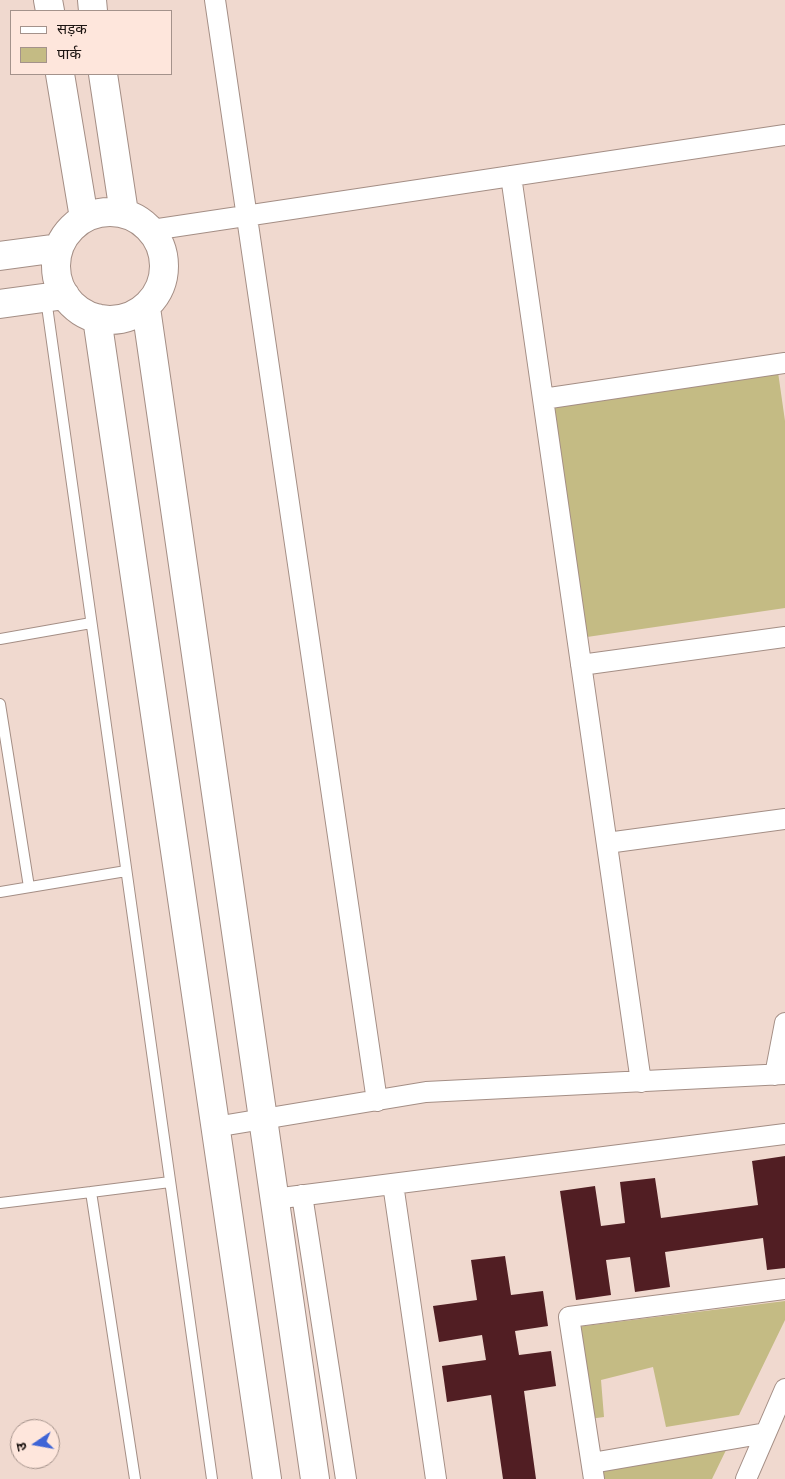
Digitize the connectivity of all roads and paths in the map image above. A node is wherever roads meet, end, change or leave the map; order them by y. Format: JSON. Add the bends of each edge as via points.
{"nodes":[{"id":1,"x":216,"y":0,"type":"edge"},
{"id":2,"x":60,"y":75,"type":"edge"},
{"id":3,"x":103,"y":75,"type":"edge"},
{"id":4,"x":785,"y":135,"type":"edge"},
{"id":5,"x":511,"y":176,"type":"junction"},
{"id":6,"x":124,"y":213,"type":"junction"},
{"id":7,"x":247,"y":216,"type":"junction"},
{"id":8,"x":84,"y":218,"type":"junction"},
{"id":9,"x":152,"y":230,"type":"junction"},
{"id":10,"x":59,"y":248,"type":"junction"},
{"id":11,"x":0,"y":256,"type":"edge"},
{"id":12,"x":55,"y":297,"type":"junction"},
{"id":13,"x":0,"y":304,"type":"edge"},
{"id":14,"x":146,"y":308,"type":"junction"},
{"id":15,"x":97,"y":318,"type":"junction"},
{"id":16,"x":785,"y":363,"type":"edge"},
{"id":17,"x":543,"y":399,"type":"junction"},
{"id":18,"x":91,"y":623,"type":"junction"},
{"id":19,"x":785,"y":637,"type":"edge"},
{"id":20,"x":0,"y":639,"type":"edge"},
{"id":21,"x":581,"y":666,"type":"junction"},
{"id":22,"x":0,"y":704,"type":"edge"},
{"id":23,"x":785,"y":819,"type":"edge"},
{"id":24,"x":607,"y":843,"type":"junction"},
{"id":25,"x":126,"y":871,"type":"junction"},
{"id":26,"x":30,"y":887,"type":"junction"},
{"id":27,"x":0,"y":892,"type":"edge"},
{"id":28,"x":785,"y":1023,"type":"edge"},
{"id":29,"x":780,"y":1075,"type":"edge"},
{"id":30,"x":641,"y":1082,"type":"junction"},
{"id":31,"x":377,"y":1101,"type":"junction"},
{"id":32,"x":263,"y":1120,"type":"junction"},
{"id":33,"x":215,"y":1128,"type":"junction"},
{"id":34,"x":785,"y":1134,"type":"edge"},
{"id":35,"x":170,"y":1182,"type":"junction"},
{"id":36,"x":393,"y":1184,"type":"junction"},
{"id":37,"x":91,"y":1192,"type":"junction"},
{"id":38,"x":302,"y":1195,"type":"junction"},
{"id":39,"x":274,"y":1199,"type":"junction"},
{"id":40,"x":0,"y":1203,"type":"edge"},
{"id":41,"x":785,"y":1288,"type":"edge"},
{"id":42,"x":785,"y":1389,"type":"edge"},
{"id":43,"x":766,"y":1433,"type":"junction"},
{"id":44,"x":593,"y":1471,"type":"edge"},
{"id":45,"x":135,"y":1479,"type":"edge"},
{"id":46,"x":212,"y":1479,"type":"edge"},
{"id":47,"x":267,"y":1479,"type":"edge"},
{"id":48,"x":315,"y":1479,"type":"edge"},
{"id":49,"x":346,"y":1479,"type":"edge"},
{"id":50,"x":436,"y":1479,"type":"edge"},
{"id":51,"x":746,"y":1479,"type":"edge"}],
"edges":[{"from":1,"to":7,"type":"street"},
{"from":2,"to":8,"type":"street"},
{"from":3,"to":6,"type":"street"},
{"from":4,"to":5,"type":"street"},
{"from":5,"to":7,"type":"street"},
{"from":5,"to":17,"type":"street"},
{"from":6,"to":8,"type":"street","via":[[91,214]]},
{"from":6,"to":9,"type":"street"},
{"from":7,"to":9,"type":"street"},
{"from":7,"to":31,"type":"street"},
{"from":8,"to":10,"type":"street","via":[[75,224]]},
{"from":9,"to":14,"type":"street","via":[[162,247],[165,270],[160,289]]},
{"from":10,"to":11,"type":"street"},
{"from":10,"to":12,"type":"street"},
{"from":12,"to":13,"type":"street"},
{"from":12,"to":15,"type":"street","via":[[69,301],[87,316]]},
{"from":12,"to":18,"type":"lane"},
{"from":14,"to":15,"type":"street","via":[[129,318],[106,321]]},
{"from":14,"to":32,"type":"street"},
{"from":15,"to":33,"type":"street"},
{"from":16,"to":17,"type":"street"},
{"from":17,"to":21,"type":"street"},
{"from":18,"to":20,"type":"lane"},
{"from":18,"to":25,"type":"lane"},
{"from":19,"to":21,"type":"street"},
{"from":21,"to":24,"type":"street"},
{"from":22,"to":26,"type":"lane"},
{"from":23,"to":24,"type":"street"},
{"from":24,"to":30,"type":"street"},
{"from":25,"to":26,"type":"lane"},
{"from":25,"to":35,"type":"lane"},
{"from":26,"to":27,"type":"lane"},
{"from":28,"to":29,"type":"street"},
{"from":29,"to":30,"type":"street"},
{"from":30,"to":31,"type":"street","via":[[426,1092]]},
{"from":31,"to":32,"type":"street"},
{"from":32,"to":33,"type":"street"},
{"from":32,"to":39,"type":"street"},
{"from":33,"to":47,"type":"street"},
{"from":34,"to":36,"type":"street"},
{"from":35,"to":37,"type":"lane"},
{"from":35,"to":46,"type":"lane"},
{"from":36,"to":38,"type":"street"},
{"from":36,"to":50,"type":"street"},
{"from":37,"to":40,"type":"lane"},
{"from":37,"to":45,"type":"lane"},
{"from":38,"to":39,"type":"street"},
{"from":38,"to":49,"type":"street"},
{"from":39,"to":48,"type":"street"},
{"from":41,"to":44,"type":"street","via":[[568,1317]]},
{"from":42,"to":43,"type":"street"},
{"from":43,"to":44,"type":"street"},
{"from":43,"to":51,"type":"street"}]}
